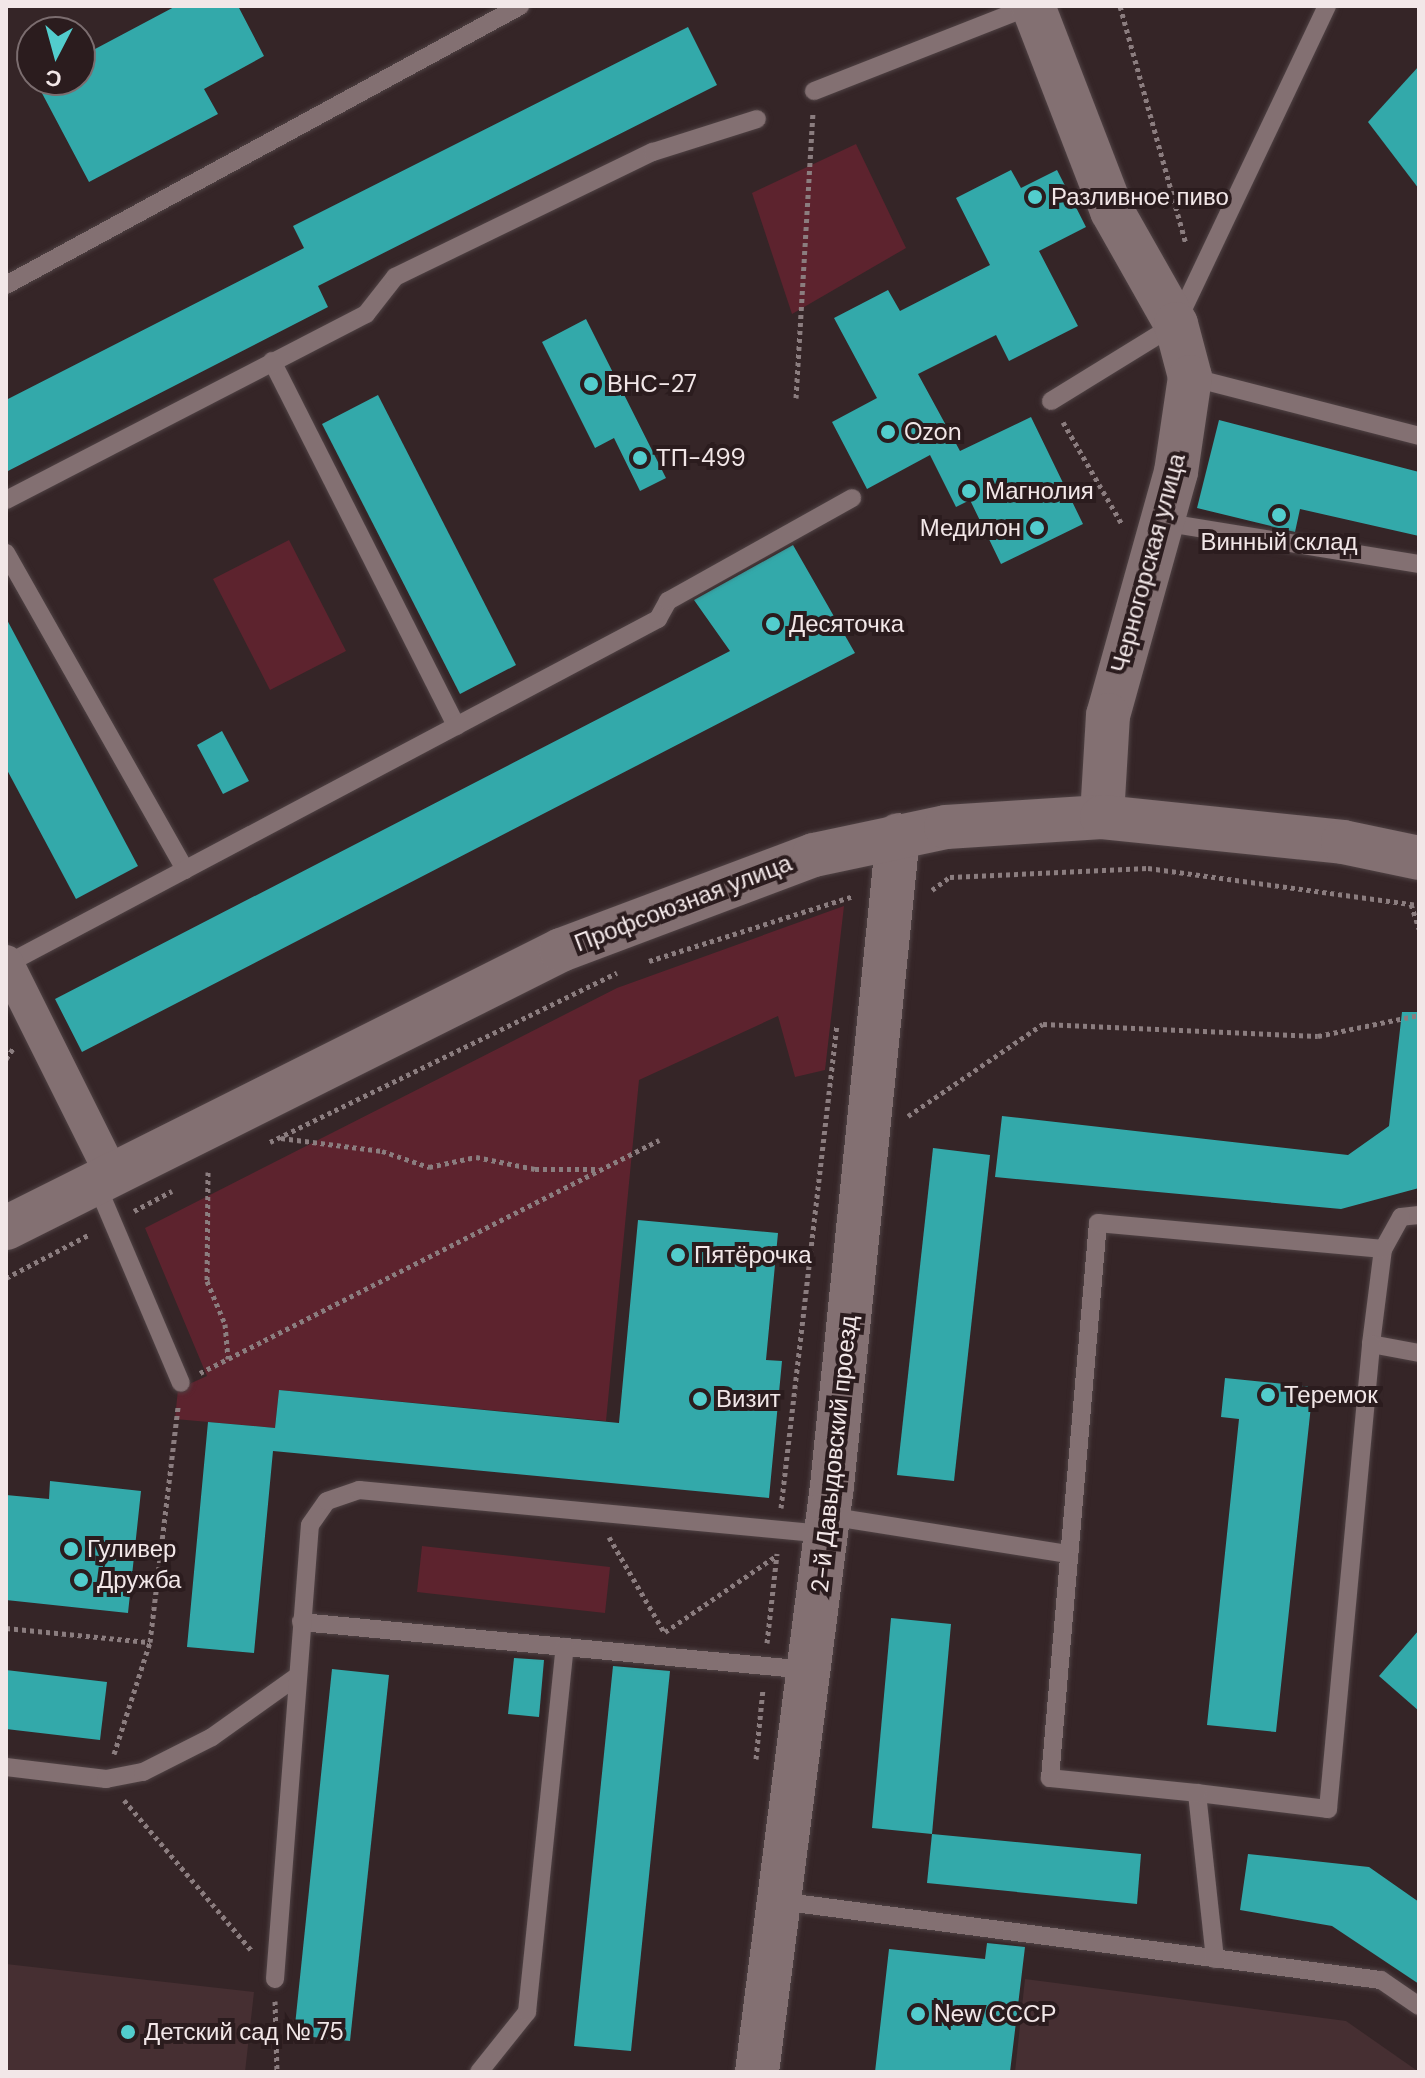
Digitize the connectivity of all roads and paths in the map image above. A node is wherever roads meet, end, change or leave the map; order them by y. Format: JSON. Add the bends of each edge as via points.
{"nodes":[{"id":1,"x":520,"y":6,"type":"edge"},
{"id":2,"x":1032,"y":6,"type":"edge"},
{"id":3,"x":1120,"y":6,"type":"edge"},
{"id":4,"x":1327,"y":6,"type":"edge"},
{"id":5,"x":814,"y":91,"type":"joint"},
{"id":6,"x":757,"y":119,"type":"dead end"},
{"id":7,"x":1197,"y":284,"type":"junction"},
{"id":8,"x":6,"y":285,"type":"edge"},
{"id":9,"x":1176,"y":324,"type":"junction"},
{"id":10,"x":272,"y":361,"type":"junction"},
{"id":11,"x":1190,"y":377,"type":"junction"},
{"id":12,"x":796,"y":398,"type":"dead end"},
{"id":13,"x":1051,"y":401,"type":"joint"},
{"id":14,"x":1419,"y":436,"type":"edge"},
{"id":15,"x":852,"y":498,"type":"dead end"},
{"id":16,"x":6,"y":500,"type":"edge"},
{"id":17,"x":1144,"y":527,"type":"junction"},
{"id":18,"x":6,"y":553,"type":"edge"},
{"id":19,"x":1419,"y":564,"type":"edge"},
{"id":20,"x":456,"y":726,"type":"junction"},
{"id":21,"x":1102,"y":817,"type":"junction"},
{"id":22,"x":898,"y":835,"type":"junction"},
{"id":23,"x":1419,"y":858,"type":"edge"},
{"id":24,"x":185,"y":870,"type":"junction"},
{"id":25,"x":933,"y":887,"type":"dead end"},
{"id":26,"x":1411,"y":904,"type":"junction"},
{"id":27,"x":1419,"y":905,"type":"edge"},
{"id":28,"x":853,"y":910,"type":"dead end"},
{"id":29,"x":1419,"y":929,"type":"edge"},
{"id":30,"x":6,"y":963,"type":"edge"},
{"id":31,"x":640,"y":964,"type":"dead end"},
{"id":32,"x":626,"y":968,"type":"dead end"},
{"id":33,"x":1419,"y":1015,"type":"edge"},
{"id":34,"x":838,"y":1019,"type":"dead end"},
{"id":35,"x":902,"y":1119,"type":"dead end"},
{"id":36,"x":278,"y":1138,"type":"junction"},
{"id":37,"x":659,"y":1140,"type":"dead end"},
{"id":38,"x":264,"y":1145,"type":"dead end"},
{"id":39,"x":222,"y":1165,"type":"dead end"},
{"id":40,"x":601,"y":1169,"type":"junction"},
{"id":41,"x":208,"y":1172,"type":"junction"},
{"id":42,"x":104,"y":1179,"type":"junction"},
{"id":43,"x":194,"y":1179,"type":"dead end"},
{"id":44,"x":181,"y":1186,"type":"dead end"},
{"id":45,"x":1419,"y":1215,"type":"edge"},
{"id":46,"x":113,"y":1222,"type":"junction"},
{"id":47,"x":6,"y":1228,"type":"edge"},
{"id":48,"x":1383,"y":1249,"type":"junction"},
{"id":49,"x":6,"y":1278,"type":"edge"},
{"id":50,"x":1371,"y":1344,"type":"junction"},
{"id":51,"x":1419,"y":1353,"type":"edge"},
{"id":52,"x":228,"y":1359,"type":"junction"},
{"id":53,"x":181,"y":1383,"type":"joint"},
{"id":54,"x":594,"y":1513,"type":"junction"},
{"id":55,"x":827,"y":1525,"type":"junction"},
{"id":56,"x":779,"y":1530,"type":"junction"},
{"id":57,"x":1069,"y":1554,"type":"junction"},
{"id":58,"x":776,"y":1555,"type":"junction"},
{"id":59,"x":301,"y":1622,"type":"junction"},
{"id":60,"x":6,"y":1628,"type":"edge"},
{"id":61,"x":664,"y":1633,"type":"junction"},
{"id":62,"x":150,"y":1642,"type":"dead end"},
{"id":63,"x":565,"y":1647,"type":"junction"},
{"id":64,"x":679,"y":1657,"type":"junction"},
{"id":65,"x":765,"y":1666,"type":"junction"},
{"id":66,"x":808,"y":1670,"type":"junction"},
{"id":67,"x":296,"y":1677,"type":"junction"},
{"id":68,"x":6,"y":1767,"type":"edge"},
{"id":69,"x":754,"y":1775,"type":"dead end"},
{"id":70,"x":1197,"y":1793,"type":"junction"},
{"id":71,"x":779,"y":1901,"type":"junction"},
{"id":72,"x":1215,"y":1959,"type":"junction"},
{"id":73,"x":275,"y":1979,"type":"dead end"},
{"id":74,"x":1419,"y":2006,"type":"edge"},
{"id":75,"x":479,"y":2072,"type":"edge"},
{"id":76,"x":757,"y":2072,"type":"edge"}],
"edges":[{"from":1,"to":8,"type":"lane"},
{"from":2,"to":5,"type":"lane"},
{"from":2,"to":9,"type":"street","name":"Черногорская улица","via":[[1112,211]]},
{"from":3,"to":7,"type":"path"},
{"from":4,"to":7,"type":"lane"},
{"from":5,"to":12,"type":"path"},
{"from":6,"to":10,"type":"lane","via":[[653,152],[395,277],[366,314]]},
{"from":7,"to":9,"type":"lane"},
{"from":9,"to":11,"type":"street","name":"Черногорская улица"},
{"from":9,"to":13,"type":"lane"},
{"from":10,"to":16,"type":"lane"},
{"from":10,"to":20,"type":"lane"},
{"from":11,"to":14,"type":"lane"},
{"from":11,"to":17,"type":"street","name":"Черногорская улица"},
{"from":13,"to":17,"type":"path"},
{"from":15,"to":20,"type":"lane","via":[[668,601],[658,619]]},
{"from":17,"to":19,"type":"lane"},
{"from":17,"to":21,"type":"street","name":"Черногорская улица","via":[[1108,715]]},
{"from":18,"to":24,"type":"lane"},
{"from":20,"to":24,"type":"lane"},
{"from":21,"to":22,"type":"street","name":"Профсоюзная улица"},
{"from":21,"to":23,"type":"street","name":"Профсоюзная улица","via":[[1328,840]]},
{"from":22,"to":42,"type":"street","name":"Профсоюзная улица","via":[[799,859],[644,914]]},
{"from":22,"to":55,"type":"street","name":"2-й Давыдовский проезд"},
{"from":24,"to":30,"type":"lane"},
{"from":25,"to":26,"type":"path","via":[[950,877],[1148,868]]},
{"from":26,"to":27,"type":"path"},
{"from":26,"to":29,"type":"path"},
{"from":28,"to":31,"type":"path","via":[[855,895]]},
{"from":30,"to":42,"type":"street"},
{"from":32,"to":36,"type":"path"},
{"from":33,"to":35,"type":"path","via":[[1318,1036],[1043,1024]]},
{"from":34,"to":56,"type":"path"},
{"from":36,"to":38,"type":"path"},
{"from":36,"to":40,"type":"path","via":[[382,1151],[429,1167],[476,1157],[535,1169]]},
{"from":37,"to":40,"type":"path"},
{"from":39,"to":41,"type":"path"},
{"from":40,"to":52,"type":"path"},
{"from":41,"to":43,"type":"path"},
{"from":41,"to":52,"type":"path","via":[[207,1281],[225,1324]]},
{"from":42,"to":46,"type":"lane"},
{"from":42,"to":47,"type":"street","name":"Профсоюзная улица"},
{"from":44,"to":46,"type":"path"},
{"from":45,"to":48,"type":"lane","via":[[1401,1217]]},
{"from":46,"to":49,"type":"path"},
{"from":46,"to":53,"type":"lane"},
{"from":48,"to":50,"type":"lane"},
{"from":48,"to":57,"type":"lane","via":[[1098,1223]]},
{"from":50,"to":51,"type":"lane"},
{"from":50,"to":70,"type":"lane","via":[[1328,1809]]},
{"from":52,"to":53,"type":"path"},
{"from":54,"to":56,"type":"lane"},
{"from":54,"to":59,"type":"lane","via":[[340,1493],[310,1525]]},
{"from":54,"to":61,"type":"path"},
{"from":55,"to":56,"type":"lane"},
{"from":55,"to":57,"type":"lane"},
{"from":55,"to":66,"type":"street","name":"2-й Давыдовский проезд"},
{"from":56,"to":58,"type":"path"},
{"from":57,"to":70,"type":"lane","via":[[1050,1778]]},
{"from":58,"to":61,"type":"path"},
{"from":58,"to":65,"type":"path"},
{"from":59,"to":63,"type":"lane"},
{"from":59,"to":67,"type":"lane"},
{"from":60,"to":62,"type":"path"},
{"from":61,"to":64,"type":"path"},
{"from":63,"to":64,"type":"lane"},
{"from":63,"to":75,"type":"lane","via":[[527,2012]]},
{"from":64,"to":65,"type":"lane"},
{"from":65,"to":66,"type":"lane"},
{"from":65,"to":69,"type":"path"},
{"from":66,"to":71,"type":"street","name":"2-й Давыдовский проезд"},
{"from":67,"to":68,"type":"lane","via":[[212,1737],[143,1772],[106,1779]]},
{"from":67,"to":73,"type":"lane"},
{"from":70,"to":72,"type":"lane"},
{"from":71,"to":72,"type":"lane"},
{"from":71,"to":76,"type":"street","name":"2-й Давыдовский проезд"},
{"from":72,"to":74,"type":"lane","via":[[1381,1980]]}]}
